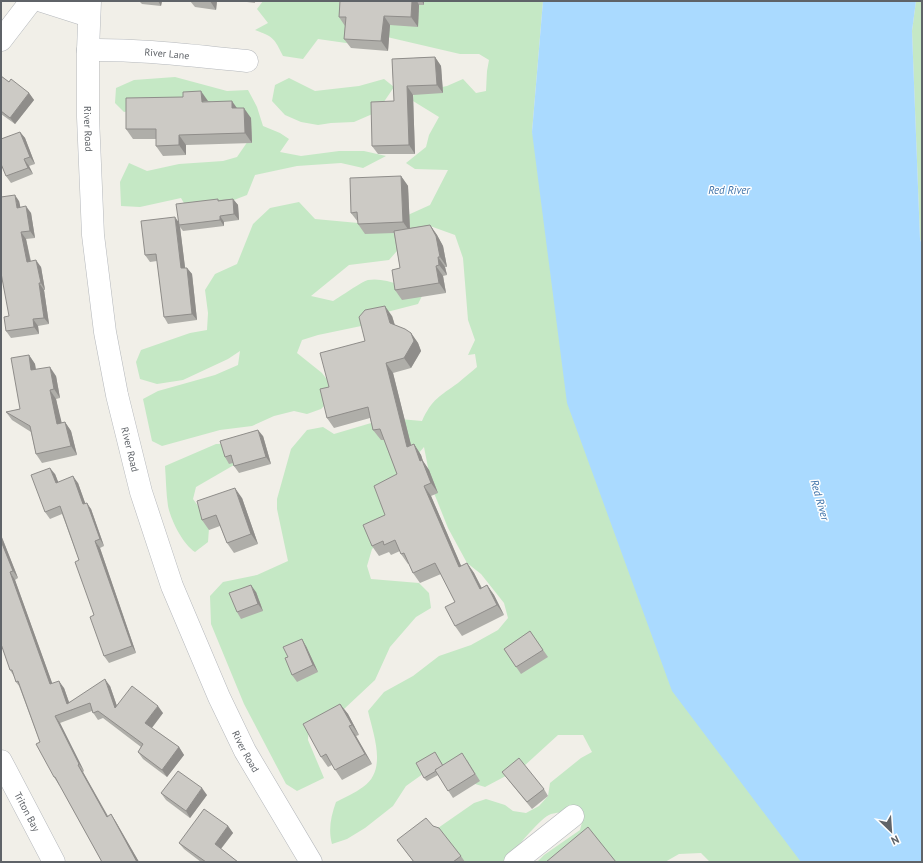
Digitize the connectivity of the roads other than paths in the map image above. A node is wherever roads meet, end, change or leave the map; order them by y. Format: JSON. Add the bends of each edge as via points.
{"nodes":[{"id":1,"x":31,"y":1,"type":"edge"},
{"id":2,"x":42,"y":1,"type":"edge"},
{"id":3,"x":89,"y":8,"type":"edge"},
{"id":4,"x":1,"y":40,"type":"edge"},
{"id":5,"x":88,"y":50,"type":"junction"},
{"id":6,"x":247,"y":61,"type":"dead end"},
{"id":7,"x":1,"y":761,"type":"edge"},
{"id":8,"x":573,"y":816,"type":"dead end"},
{"id":9,"x":54,"y":862,"type":"edge"},
{"id":10,"x":311,"y":862,"type":"edge"},
{"id":11,"x":515,"y":862,"type":"edge"}],
"edges":[{"from":1,"to":4,"type":"street"},
{"from":2,"to":3,"type":"street"},
{"from":3,"to":5,"type":"street","name":"River Road"},
{"from":5,"to":6,"type":"street","name":"River Lane","via":[[179,54]]},
{"from":5,"to":10,"type":"street","name":"River Road","via":[[88,117],[94,243],[114,380],[141,492],[172,586],[218,696],[245,751]]},
{"from":7,"to":9,"type":"street","name":"Triton Bay"},
{"from":8,"to":11,"type":"street"}]}
